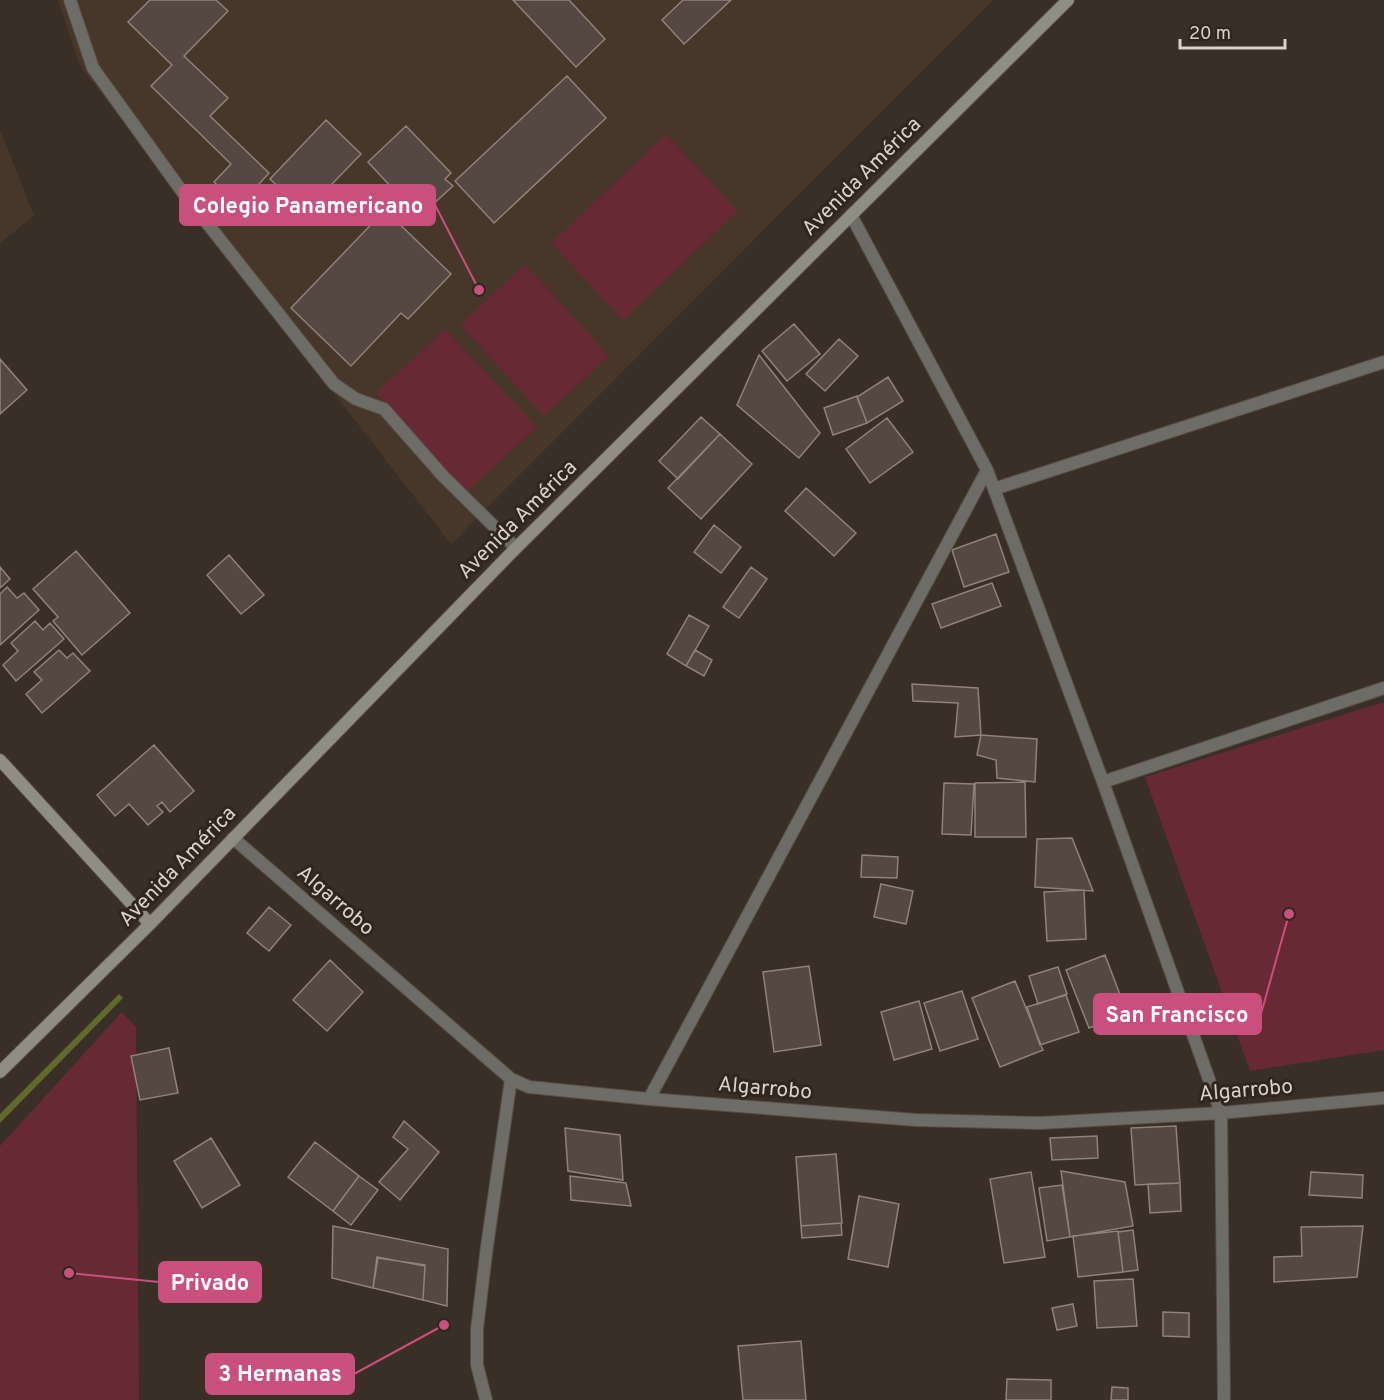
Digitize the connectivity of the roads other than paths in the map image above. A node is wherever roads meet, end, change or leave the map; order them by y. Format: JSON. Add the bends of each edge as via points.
{"nodes":[{"id":1,"x":70,"y":0,"type":"edge"},
{"id":2,"x":1068,"y":0,"type":"edge"},
{"id":3,"x":851,"y":215,"type":"junction"},
{"id":4,"x":1384,"y":362,"type":"edge"},
{"id":5,"x":987,"y":470,"type":"junction"},
{"id":6,"x":994,"y":489,"type":"junction"},
{"id":7,"x":516,"y":548,"type":"junction"},
{"id":8,"x":1384,"y":688,"type":"edge"},
{"id":9,"x":0,"y":760,"type":"edge"},
{"id":10,"x":1103,"y":782,"type":"junction"},
{"id":11,"x":233,"y":838,"type":"junction"},
{"id":12,"x":150,"y":924,"type":"junction"},
{"id":13,"x":0,"y":1072,"type":"edge"},
{"id":14,"x":511,"y":1079,"type":"junction"},
{"id":15,"x":1384,"y":1098,"type":"edge"},
{"id":16,"x":649,"y":1099,"type":"junction"},
{"id":17,"x":1221,"y":1113,"type":"junction"},
{"id":18,"x":486,"y":1400,"type":"edge"},
{"id":19,"x":1224,"y":1400,"type":"edge"}],
"edges":[{"from":1,"to":7,"type":"street","via":[[93,68],[181,190],[334,384],[356,399],[384,409],[443,476]]},
{"from":2,"to":3,"type":"main road","name":"Avenida América"},
{"from":3,"to":5,"type":"street"},
{"from":3,"to":7,"type":"main road","name":"Avenida América"},
{"from":4,"to":6,"type":"street"},
{"from":5,"to":6,"type":"street"},
{"from":5,"to":16,"type":"street"},
{"from":6,"to":10,"type":"street"},
{"from":7,"to":11,"type":"main road","name":"Avenida América"},
{"from":8,"to":10,"type":"street"},
{"from":9,"to":12,"type":"main road"},
{"from":10,"to":17,"type":"street"},
{"from":11,"to":12,"type":"main road","name":"Avenida América"},
{"from":11,"to":14,"type":"street","name":"Algarrobo"},
{"from":12,"to":13,"type":"main road","name":"Avenida América"},
{"from":14,"to":16,"type":"street","name":"Algarrobo","via":[[529,1087]]},
{"from":14,"to":18,"type":"street","via":[[477,1329],[477,1365]]},
{"from":15,"to":17,"type":"street","name":"Algarrobo"},
{"from":16,"to":17,"type":"street","name":"Algarrobo","via":[[928,1121],[1041,1123]]},
{"from":17,"to":19,"type":"street"}]}
